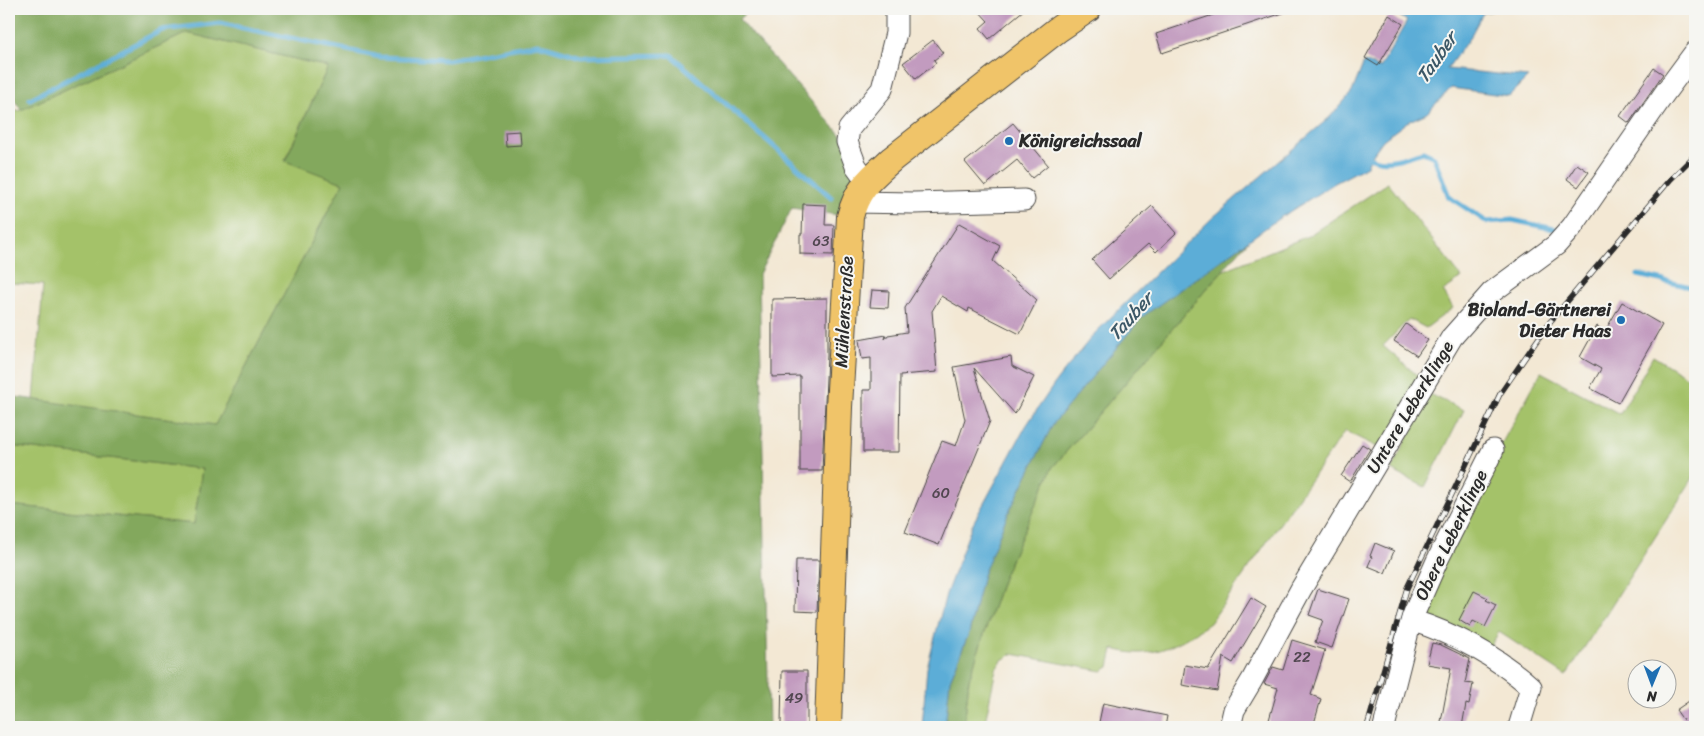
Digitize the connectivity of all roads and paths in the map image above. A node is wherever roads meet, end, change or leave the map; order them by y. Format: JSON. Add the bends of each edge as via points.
{"nodes":[{"id":1,"x":896,"y":9,"type":"edge"},
{"id":2,"x":1088,"y":9,"type":"edge"},
{"id":3,"x":1695,"y":52,"type":"edge"},
{"id":4,"x":860,"y":191,"type":"junction"},
{"id":5,"x":1024,"y":200,"type":"dead end"},
{"id":6,"x":1493,"y":450,"type":"dead end"},
{"id":7,"x":1410,"y":620,"type":"junction"},
{"id":8,"x":828,"y":727,"type":"edge"},
{"id":9,"x":1230,"y":727,"type":"edge"},
{"id":10,"x":1384,"y":727,"type":"edge"},
{"id":11,"x":1519,"y":727,"type":"edge"}],
"edges":[{"from":1,"to":4,"type":"street","via":[[896,33],[882,89],[849,129],[847,142],[856,166]]},
{"from":2,"to":4,"type":"main road","via":[[936,124]]},
{"from":3,"to":9,"type":"street","name":"Untere Leberklinge","via":[[1572,227],[1556,245],[1492,292],[1452,337],[1301,589],[1234,710]]},
{"from":4,"to":5,"type":"street","via":[[914,203]]},
{"from":4,"to":8,"type":"main road","name":"Mühlenstraße","via":[[850,217],[839,408]]},
{"from":6,"to":7,"type":"street","name":"Obere Leberklinge"},
{"from":7,"to":10,"type":"street","name":"Obere Leberklinge"},
{"from":7,"to":11,"type":"street","name":"Obere Leberklinge","via":[[1433,627],[1486,653],[1531,687]]}]}
